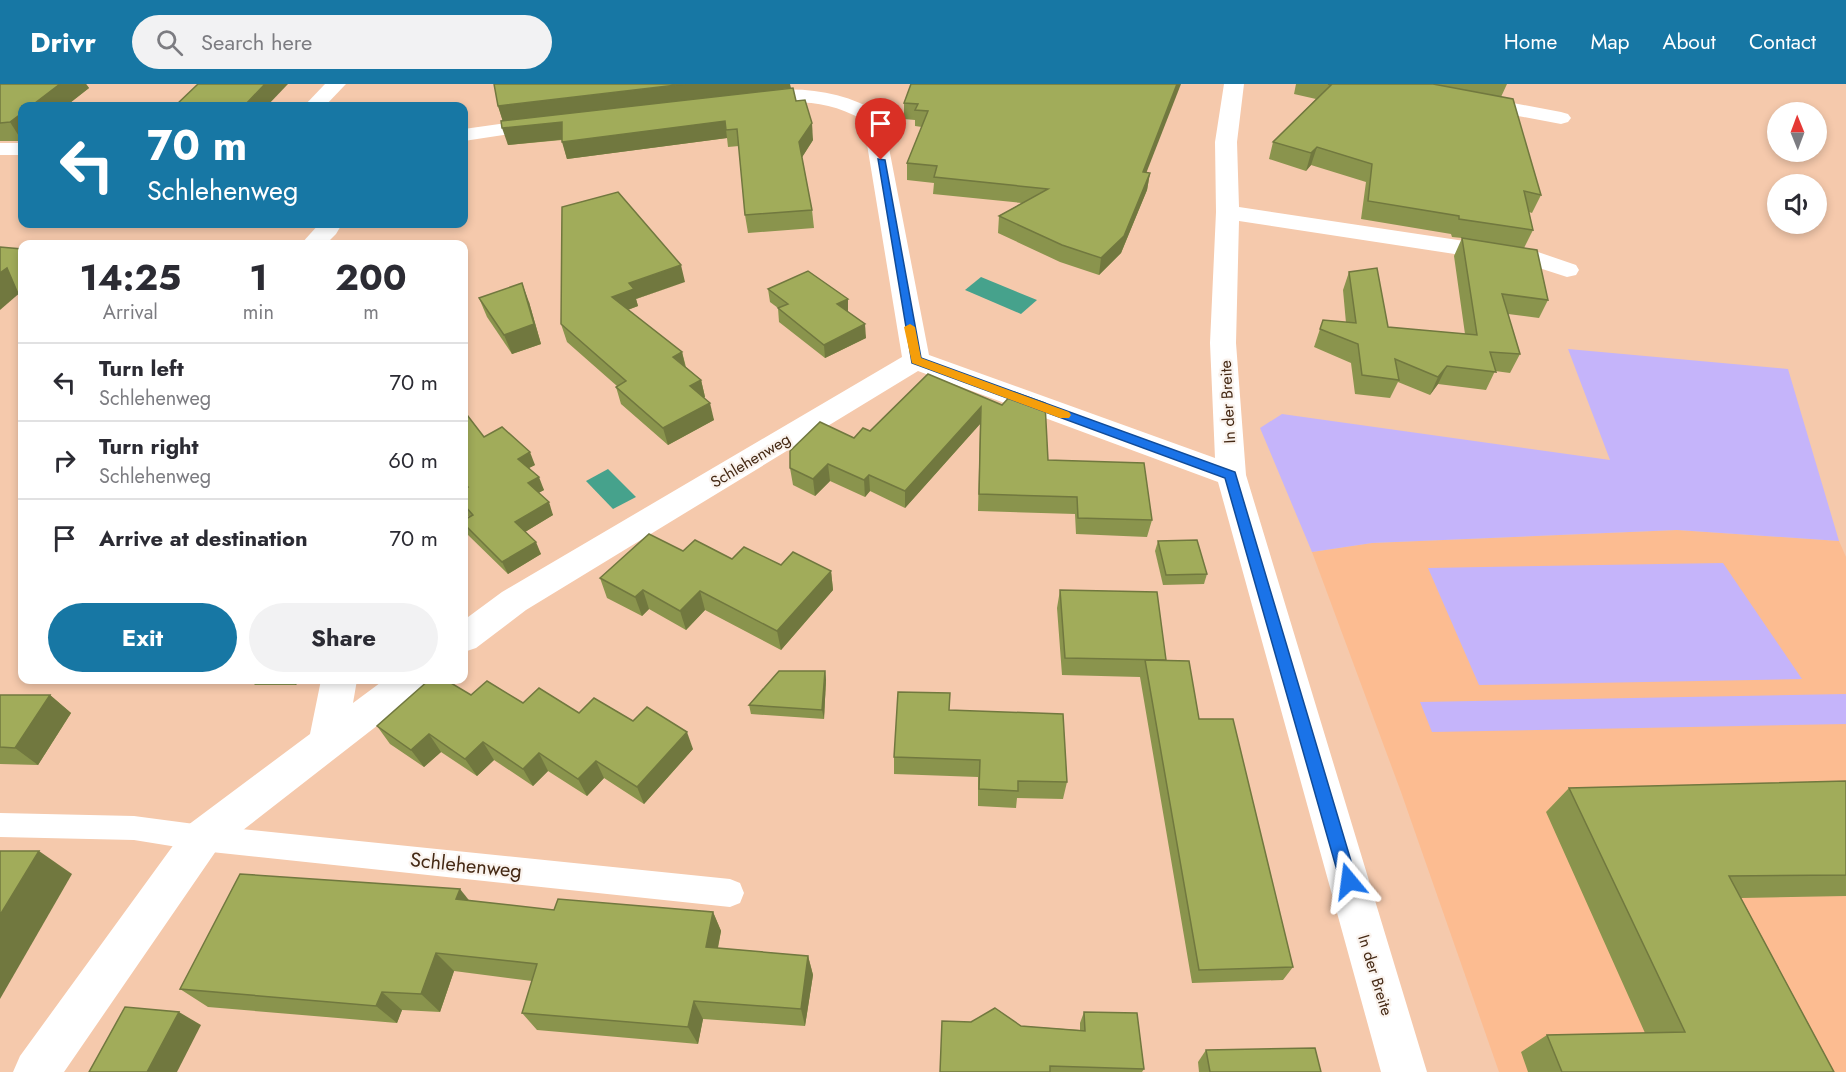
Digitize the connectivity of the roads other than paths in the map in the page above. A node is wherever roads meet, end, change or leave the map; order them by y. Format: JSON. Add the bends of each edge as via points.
{"nodes":[{"id":1,"x":336,"y":84,"type":"edge"},
{"id":2,"x":1234,"y":84,"type":"edge"},
{"id":3,"x":1381,"y":84,"type":"edge"},
{"id":4,"x":318,"y":102,"type":"edge"},
{"id":5,"x":722,"y":102,"type":"edge"},
{"id":6,"x":1561,"y":118,"type":"dead end"},
{"id":7,"x":575,"y":120,"type":"edge"},
{"id":8,"x":468,"y":134,"type":"edge"},
{"id":9,"x":0,"y":149,"type":"edge"},
{"id":10,"x":18,"y":149,"type":"edge"},
{"id":11,"x":1228,"y":212,"type":"junction"},
{"id":12,"x":328,"y":228,"type":"edge"},
{"id":13,"x":317,"y":240,"type":"edge"},
{"id":14,"x":1567,"y":270,"type":"dead end"},
{"id":15,"x":916,"y":360,"type":"junction"},
{"id":16,"x":1231,"y":476,"type":"junction"},
{"id":17,"x":468,"y":635,"type":"edge"},
{"id":18,"x":338,"y":684,"type":"edge"},
{"id":19,"x":405,"y":684,"type":"edge"},
{"id":20,"x":327,"y":744,"type":"junction"},
{"id":21,"x":0,"y":825,"type":"edge"},
{"id":22,"x":202,"y":838,"type":"junction"},
{"id":23,"x":730,"y":892,"type":"dead end"},
{"id":24,"x":36,"y":1072,"type":"edge"},
{"id":25,"x":1404,"y":1072,"type":"edge"}],
"edges":[{"from":1,"to":4,"type":"street"},
{"from":2,"to":11,"type":"street","name":"In der Breite","via":[[1226,142]]},
{"from":3,"to":6,"type":"street"},
{"from":5,"to":15,"type":"street","via":[[823,96],[855,105],[873,117]]},
{"from":7,"to":8,"type":"street"},
{"from":9,"to":10,"type":"street"},
{"from":11,"to":14,"type":"street","via":[[1538,259]]},
{"from":11,"to":16,"type":"street","name":"In der Breite","via":[[1223,343]]},
{"from":12,"to":13,"type":"street"},
{"from":15,"to":16,"type":"street"},
{"from":15,"to":17,"type":"street","name":"Schlehenweg","via":[[514,601]]},
{"from":16,"to":25,"type":"street","name":"In der Breite"},
{"from":18,"to":20,"type":"street"},
{"from":19,"to":20,"type":"street"},
{"from":20,"to":22,"type":"street"},
{"from":21,"to":22,"type":"lane","name":"Schlehenweg","via":[[134,828]]},
{"from":22,"to":23,"type":"lane","name":"Schlehenweg"},
{"from":22,"to":24,"type":"street"}]}
